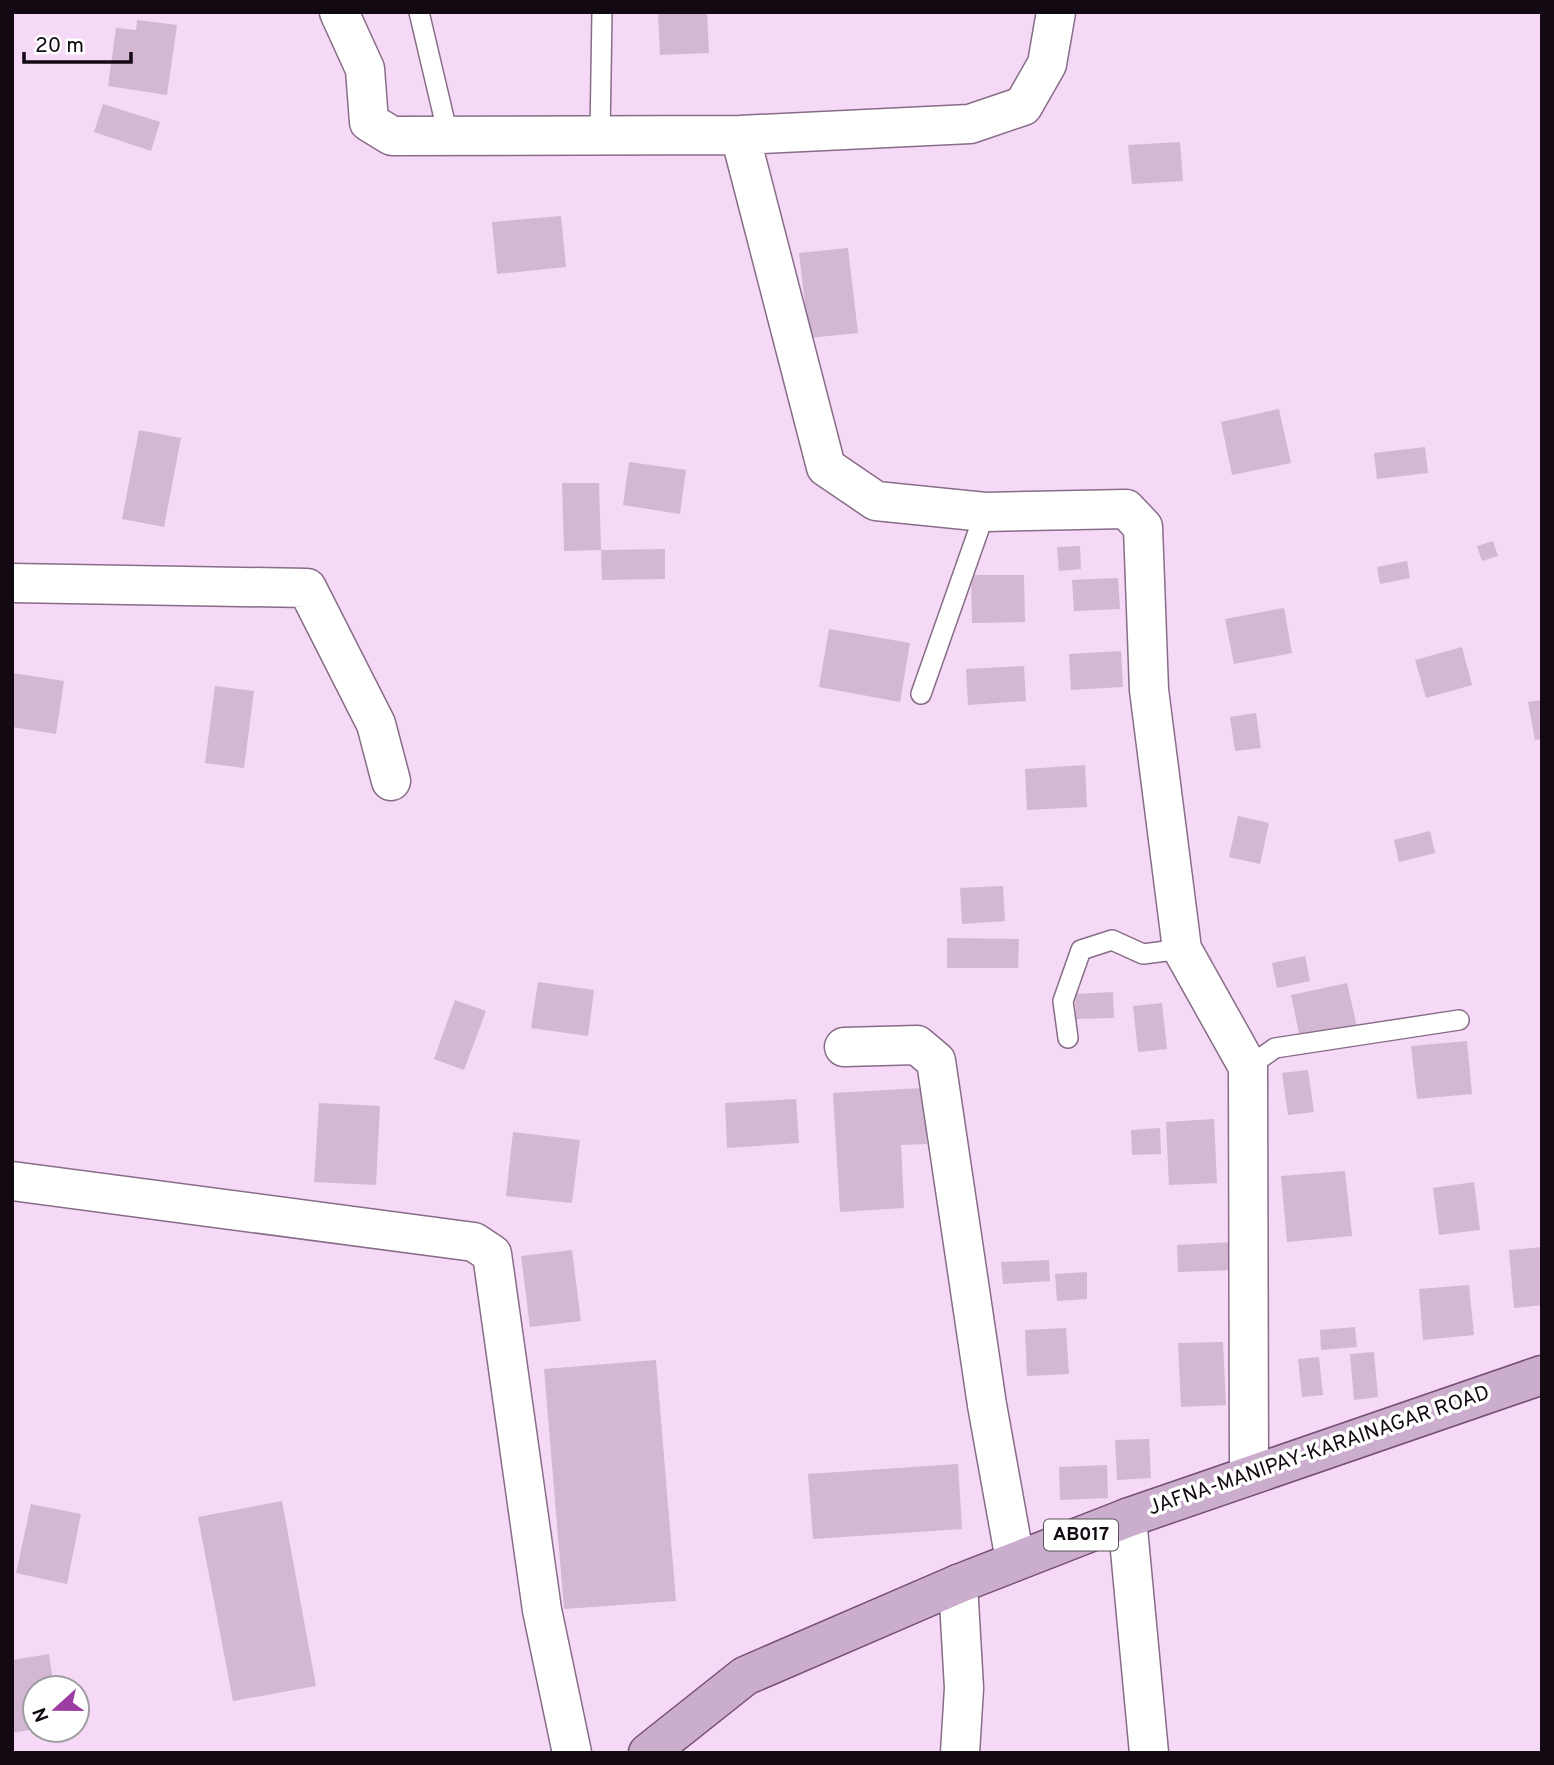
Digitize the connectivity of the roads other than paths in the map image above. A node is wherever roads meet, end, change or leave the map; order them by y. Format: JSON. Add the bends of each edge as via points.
{"nodes":[{"id":1,"x":339,"y":12,"type":"edge"},
{"id":2,"x":419,"y":12,"type":"edge"},
{"id":3,"x":602,"y":12,"type":"edge"},
{"id":4,"x":1056,"y":12,"type":"edge"},
{"id":5,"x":448,"y":135,"type":"junction"},
{"id":6,"x":600,"y":135,"type":"junction"},
{"id":7,"x":740,"y":135,"type":"junction"},
{"id":8,"x":985,"y":512,"type":"junction"},
{"id":9,"x":12,"y":583,"type":"edge"},
{"id":10,"x":920,"y":694,"type":"dead end"},
{"id":11,"x":391,"y":781,"type":"dead end"},
{"id":12,"x":1182,"y":949,"type":"junction"},
{"id":13,"x":1459,"y":1020,"type":"dead end"},
{"id":14,"x":1068,"y":1038,"type":"dead end"},
{"id":15,"x":844,"y":1047,"type":"dead end"},
{"id":16,"x":1248,"y":1067,"type":"junction"},
{"id":17,"x":12,"y":1181,"type":"edge"},
{"id":18,"x":1542,"y":1375,"type":"edge"},
{"id":19,"x":1249,"y":1475,"type":"junction"},
{"id":20,"x":1126,"y":1518,"type":"junction"},
{"id":21,"x":1015,"y":1560,"type":"junction"},
{"id":22,"x":958,"y":1584,"type":"junction"},
{"id":23,"x":572,"y":1753,"type":"edge"},
{"id":24,"x":648,"y":1753,"type":"edge"},
{"id":25,"x":960,"y":1753,"type":"edge"},
{"id":26,"x":1149,"y":1753,"type":"edge"}],
"edges":[{"from":1,"to":5,"type":"street","via":[[365,69],[369,122],[392,136]]},
{"from":2,"to":5,"type":"lane"},
{"from":3,"to":6,"type":"lane"},
{"from":4,"to":7,"type":"street","via":[[1047,64],[1023,106],[970,124]]},
{"from":5,"to":6,"type":"street"},
{"from":6,"to":7,"type":"street"},
{"from":7,"to":8,"type":"street","via":[[826,467],[876,501]]},
{"from":8,"to":10,"type":"lane"},
{"from":8,"to":12,"type":"street","via":[[1126,509],[1143,527],[1149,690]]},
{"from":9,"to":11,"type":"street","via":[[307,588],[376,724]]},
{"from":12,"to":14,"type":"lane","via":[[1143,954],[1111,940],[1082,950],[1063,1001]]},
{"from":12,"to":16,"type":"street"},
{"from":13,"to":16,"type":"lane","via":[[1275,1048]]},
{"from":15,"to":21,"type":"street","via":[[917,1045],[936,1061]]},
{"from":16,"to":19,"type":"street"},
{"from":17,"to":23,"type":"street","via":[[474,1242],[492,1254],[542,1610]]},
{"from":18,"to":19,"type":"main road","name":"JAFNA-MANIPAY-KARAINAGAR ROAD","number":"AB017"},
{"from":19,"to":20,"type":"main road","name":"JAFNA-MANIPAY-KARAINAGAR ROAD","number":"AB017"},
{"from":20,"to":21,"type":"main road","name":"JAFNA-MANIPAY-KARAINAGAR ROAD","number":"AB017"},
{"from":20,"to":26,"type":"street"},
{"from":21,"to":22,"type":"main road","name":"JAFNA-MANIPAY-KARAINAGAR ROAD","number":"AB017"},
{"from":22,"to":24,"type":"main road","name":"JAFNA-MANIPAY-KARAINAGAR ROAD","number":"AB017","via":[[745,1676]]},
{"from":22,"to":25,"type":"street","via":[[964,1688]]}]}
